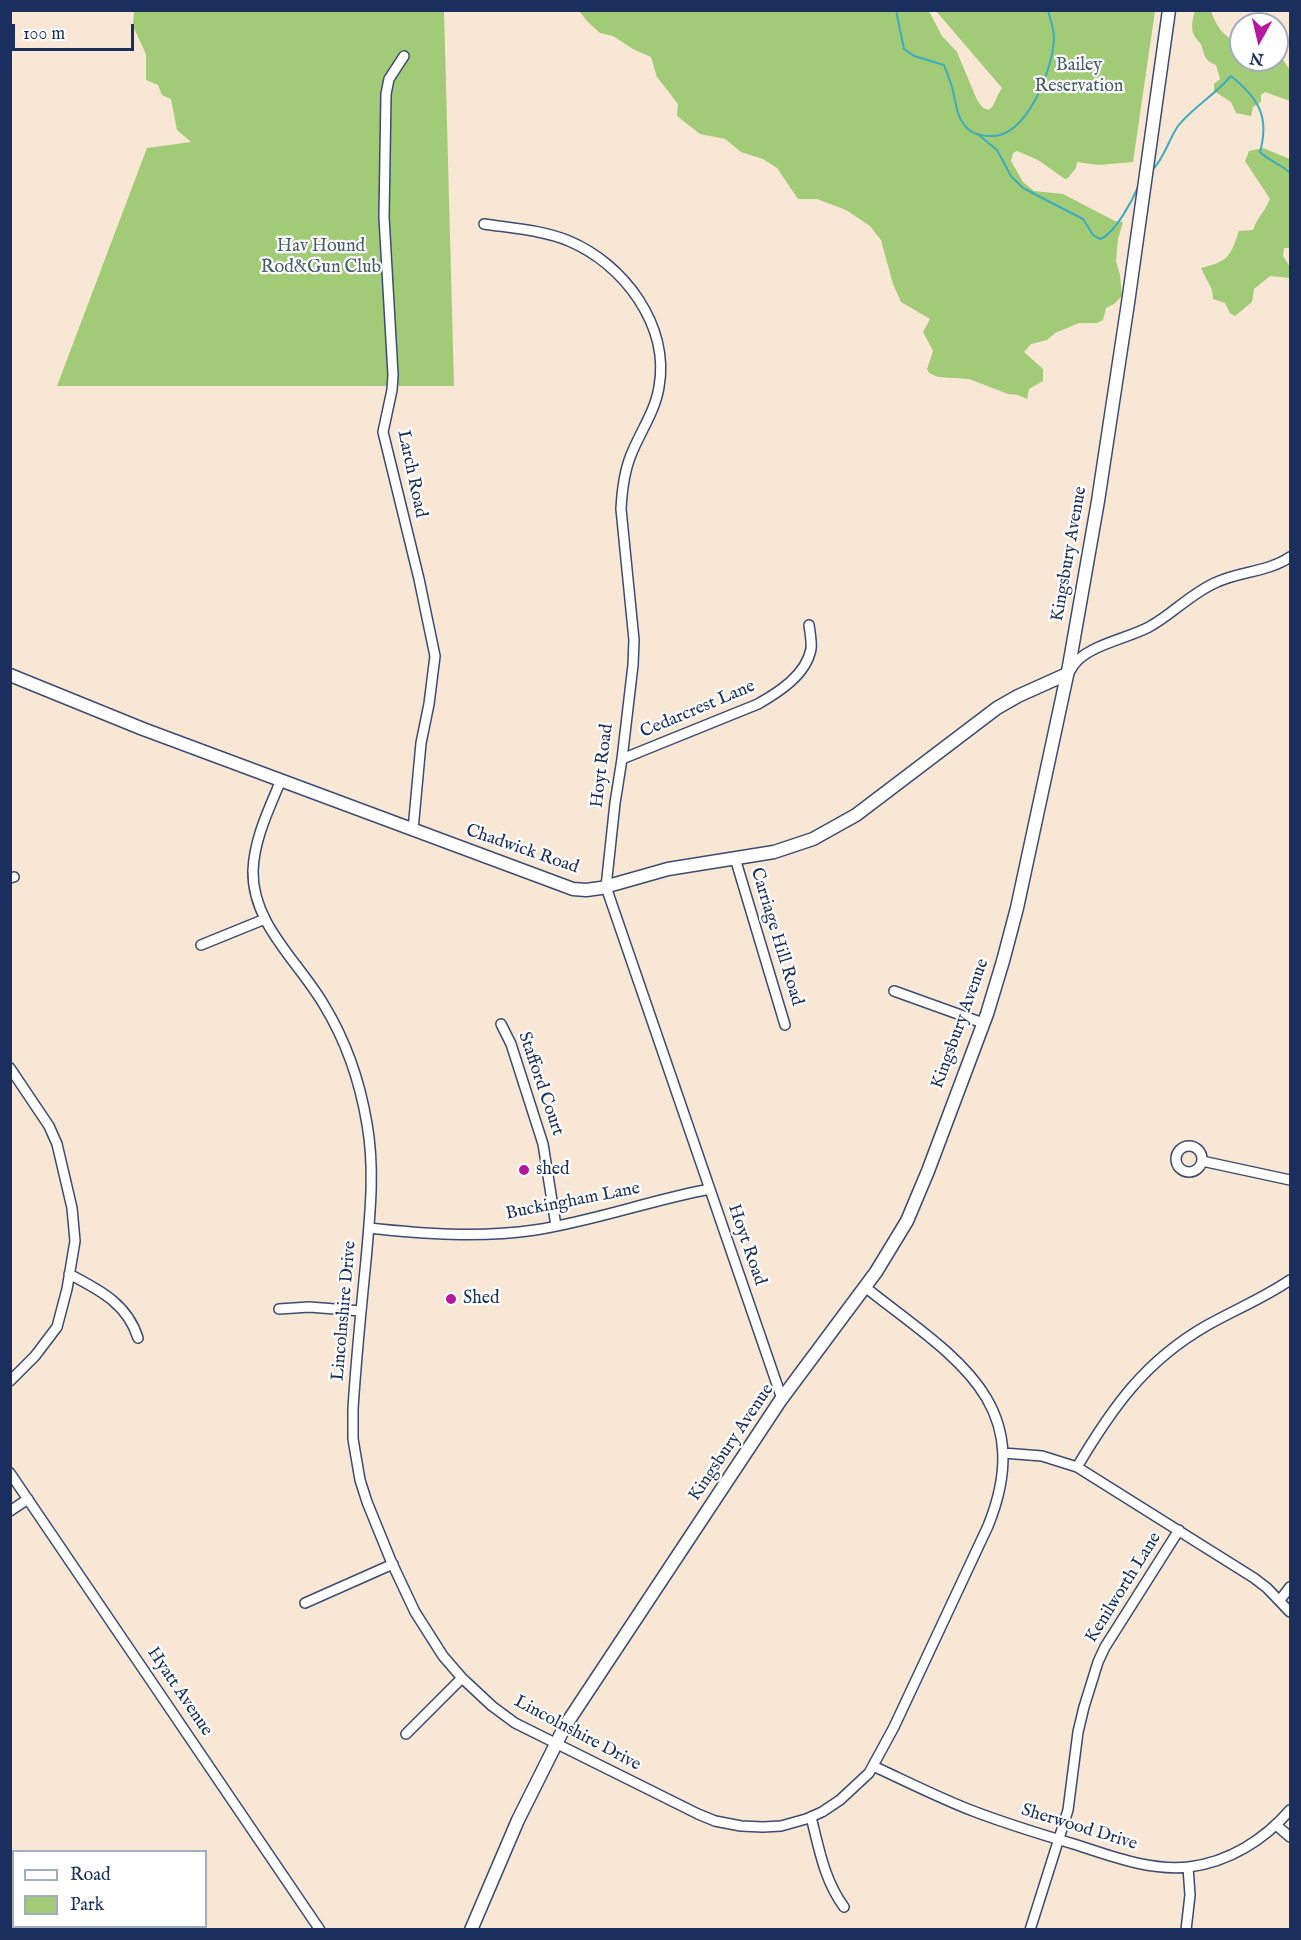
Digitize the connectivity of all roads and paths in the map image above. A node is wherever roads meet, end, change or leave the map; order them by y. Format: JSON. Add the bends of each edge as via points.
{"nodes":[{"id":1,"x":1169,"y":10,"type":"edge"},
{"id":2,"x":404,"y":56,"type":"dead end"},
{"id":3,"x":484,"y":224,"type":"dead end"},
{"id":4,"x":1290,"y":557,"type":"edge"},
{"id":5,"x":809,"y":625,"type":"dead end"},
{"id":6,"x":1067,"y":674,"type":"junction"},
{"id":7,"x":10,"y":675,"type":"edge"},
{"id":8,"x":622,"y":759,"type":"junction"},
{"id":9,"x":281,"y":780,"type":"junction"},
{"id":10,"x":413,"y":830,"type":"junction"},
{"id":11,"x":735,"y":858,"type":"junction"},
{"id":12,"x":606,"y":887,"type":"junction"},
{"id":13,"x":265,"y":919,"type":"junction"},
{"id":14,"x":201,"y":945,"type":"dead end"},
{"id":15,"x":894,"y":991,"type":"dead end"},
{"id":16,"x":983,"y":1023,"type":"junction"},
{"id":17,"x":501,"y":1024,"type":"dead end"},
{"id":18,"x":785,"y":1025,"type":"dead end"},
{"id":19,"x":10,"y":1068,"type":"edge"},
{"id":20,"x":1202,"y":1161,"type":"dead end"},
{"id":21,"x":1290,"y":1180,"type":"edge"},
{"id":22,"x":710,"y":1189,"type":"junction"},
{"id":23,"x":556,"y":1226,"type":"junction"},
{"id":24,"x":369,"y":1228,"type":"junction"},
{"id":25,"x":69,"y":1275,"type":"junction"},
{"id":26,"x":1290,"y":1280,"type":"edge"},
{"id":27,"x":865,"y":1287,"type":"junction"},
{"id":28,"x":279,"y":1309,"type":"dead end"},
{"id":29,"x":361,"y":1311,"type":"junction"},
{"id":30,"x":138,"y":1338,"type":"dead end"},
{"id":31,"x":10,"y":1381,"type":"edge"},
{"id":32,"x":782,"y":1399,"type":"junction"},
{"id":33,"x":1004,"y":1453,"type":"junction"},
{"id":34,"x":1077,"y":1467,"type":"junction"},
{"id":35,"x":10,"y":1473,"type":"edge"},
{"id":36,"x":28,"y":1499,"type":"junction"},
{"id":37,"x":10,"y":1511,"type":"edge"},
{"id":38,"x":1179,"y":1530,"type":"junction"},
{"id":39,"x":393,"y":1564,"type":"junction"},
{"id":40,"x":1290,"y":1587,"type":"edge"},
{"id":41,"x":1280,"y":1600,"type":"junction"},
{"id":42,"x":304,"y":1603,"type":"dead end"},
{"id":43,"x":1290,"y":1612,"type":"edge"},
{"id":44,"x":462,"y":1678,"type":"junction"},
{"id":45,"x":406,"y":1734,"type":"dead end"},
{"id":46,"x":556,"y":1744,"type":"junction"},
{"id":47,"x":873,"y":1766,"type":"junction"},
{"id":48,"x":1290,"y":1810,"type":"edge"},
{"id":49,"x":811,"y":1817,"type":"junction"},
{"id":50,"x":1276,"y":1826,"type":"junction"},
{"id":51,"x":1290,"y":1837,"type":"edge"},
{"id":52,"x":1059,"y":1840,"type":"junction"},
{"id":53,"x":1188,"y":1867,"type":"junction"},
{"id":54,"x":844,"y":1907,"type":"dead end"},
{"id":55,"x":320,"y":1929,"type":"edge"},
{"id":56,"x":471,"y":1929,"type":"edge"},
{"id":57,"x":1030,"y":1929,"type":"edge"},
{"id":58,"x":1186,"y":1929,"type":"edge"}],
"edges":[{"from":1,"to":6,"type":"main road","name":"Kingsbury Avenue","via":[[1098,501]]},
{"from":2,"to":10,"type":"street","name":"Larch Road","via":[[389,79],[386,94],[384,217],[393,375],[383,432],[435,656]]},
{"from":3,"to":8,"type":"street","name":"Hoyt Road","via":[[569,241],[595,256],[642,304],[657,340],[659,387],[624,476],[621,509],[634,640]]},
{"from":4,"to":6,"type":"street","via":[[1265,570],[1220,580],[1202,589],[1149,627],[1078,659]]},
{"from":5,"to":8,"type":"street","name":"Cedarcrest Lane","via":[[811,647],[807,661],[777,693]]},
{"from":6,"to":11,"type":"main road","name":"Chadwick Road","via":[[997,708],[836,828],[792,848]]},
{"from":6,"to":16,"type":"main road","name":"Kingsbury Avenue","via":[[1017,908]]},
{"from":7,"to":9,"type":"main road","name":"Chadwick Road"},
{"from":8,"to":12,"type":"street","name":"Hoyt Road"},
{"from":9,"to":10,"type":"main road","name":"Chadwick Road"},
{"from":9,"to":13,"type":"street","name":"Lincolnshire Drive","via":[[254,858],[254,888]]},
{"from":10,"to":12,"type":"main road","name":"Chadwick Road","via":[[573,889]]},
{"from":11,"to":12,"type":"main road","name":"Chadwick Road","via":[[668,869]]},
{"from":11,"to":18,"type":"street","name":"Carriage Hill Road"},
{"from":12,"to":22,"type":"street","name":"Hoyt Road"},
{"from":13,"to":14,"type":"street"},
{"from":13,"to":24,"type":"street","name":"Lincolnshire Drive","via":[[325,1006],[346,1048],[360,1091],[370,1146]]},
{"from":15,"to":16,"type":"street"},
{"from":16,"to":27,"type":"main road","name":"Kingsbury Avenue","via":[[911,1212]]},
{"from":17,"to":23,"type":"street","name":"Stafford Court","via":[[543,1144]]},
{"from":19,"to":25,"type":"street","via":[[49,1126],[63,1161],[75,1241]]},
{"from":20,"to":21,"type":"street"},
{"from":22,"to":23,"type":"street","name":"Buckingham Lane"},
{"from":22,"to":32,"type":"street","name":"Hoyt Road"},
{"from":23,"to":24,"type":"street","name":"Buckingham Lane","via":[[479,1234]]},
{"from":24,"to":29,"type":"street","name":"Lincolnshire Drive"},
{"from":25,"to":30,"type":"street","via":[[111,1297],[125,1311]]},
{"from":25,"to":31,"type":"street","via":[[57,1327]]},
{"from":26,"to":34,"type":"street","via":[[1204,1328],[1142,1376],[1102,1424]]},
{"from":27,"to":32,"type":"main road","name":"Kingsbury Avenue"},
{"from":27,"to":33,"type":"street","name":"Lincolnshire Drive","via":[[956,1360],[975,1380],[994,1412]]},
{"from":28,"to":29,"type":"street"},
{"from":29,"to":39,"type":"street","name":"Lincolnshire Drive","via":[[353,1439],[367,1502]]},
{"from":32,"to":46,"type":"main road","name":"Kingsbury Avenue"},
{"from":33,"to":34,"type":"street","via":[[1042,1456]]},
{"from":33,"to":47,"type":"street","name":"Lincolnshire Drive","via":[[1002,1485],[988,1526]]},
{"from":34,"to":38,"type":"street"},
{"from":35,"to":36,"type":"street","name":"Hyatt Avenue"},
{"from":36,"to":37,"type":"street"},
{"from":36,"to":55,"type":"street","name":"Hyatt Avenue"},
{"from":38,"to":41,"type":"street","via":[[1254,1578]]},
{"from":38,"to":52,"type":"street","name":"Kenilworth Lane","via":[[1098,1662],[1082,1715],[1071,1792]]},
{"from":39,"to":42,"type":"street"},
{"from":39,"to":44,"type":"street","name":"Lincolnshire Drive","via":[[429,1636]]},
{"from":40,"to":41,"type":"street"},
{"from":41,"to":43,"type":"street"},
{"from":44,"to":45,"type":"street"},
{"from":44,"to":46,"type":"street","name":"Lincolnshire Drive","via":[[515,1723]]},
{"from":46,"to":49,"type":"street","name":"Lincolnshire Drive","via":[[715,1821],[763,1827]]},
{"from":46,"to":56,"type":"main road","name":"Kingsbury Avenue"},
{"from":47,"to":49,"type":"street","name":"Lincolnshire Drive","via":[[849,1793]]},
{"from":47,"to":52,"type":"street","name":"Sherwood Drive","via":[[972,1811]]},
{"from":48,"to":50,"type":"street","name":"Sherwood Drive"},
{"from":49,"to":54,"type":"street","via":[[828,1881]]},
{"from":50,"to":51,"type":"street"},
{"from":50,"to":53,"type":"street","name":"Sherwood Drive","via":[[1243,1849]]},
{"from":52,"to":53,"type":"street","name":"Sherwood Drive","via":[[1134,1863]]},
{"from":52,"to":57,"type":"street","name":"Kenilworth Lane"},
{"from":53,"to":58,"type":"street"}]}
